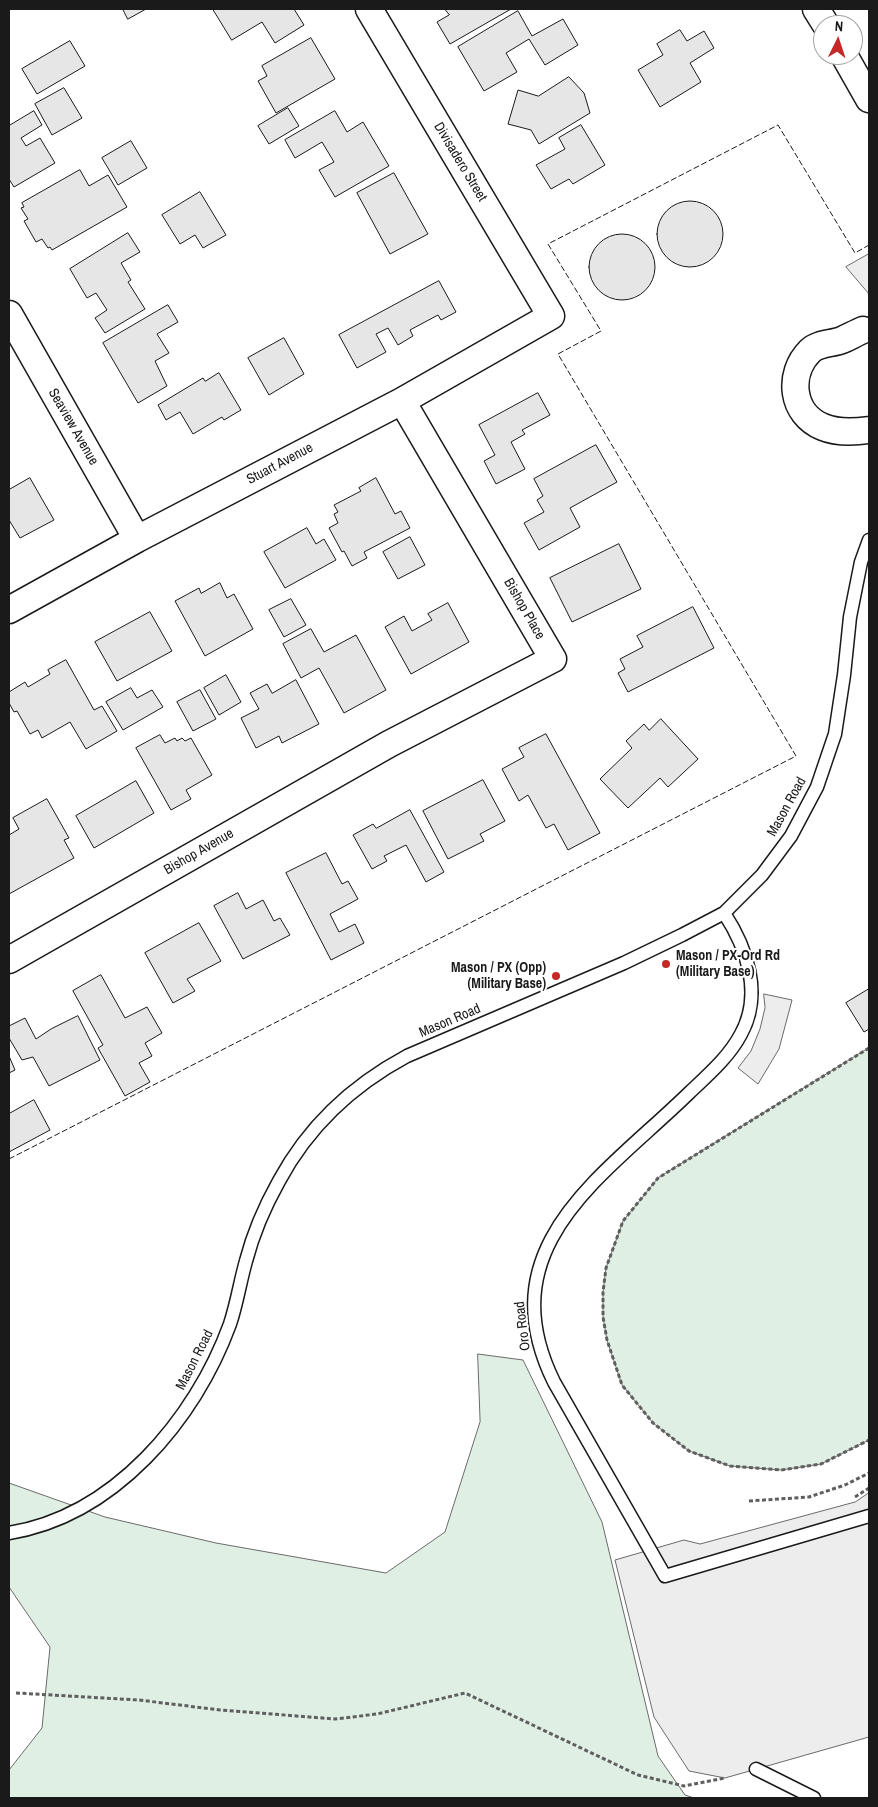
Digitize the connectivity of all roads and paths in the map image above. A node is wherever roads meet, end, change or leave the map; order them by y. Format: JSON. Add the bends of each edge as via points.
{"nodes":[{"id":1,"x":369,"y":9,"type":"edge"},
{"id":2,"x":850,"y":65,"type":"edge"},
{"id":3,"x":869,"y":99,"type":"edge"},
{"id":4,"x":9,"y":314,"type":"edge"},
{"id":5,"x":550,"y":316,"type":"joint"},
{"id":6,"x":863,"y":330,"type":"dead end"},
{"id":7,"x":402,"y":400,"type":"junction"},
{"id":8,"x":869,"y":430,"type":"edge"},
{"id":9,"x":138,"y":539,"type":"junction"},
{"id":10,"x":869,"y":540,"type":"edge"},
{"id":11,"x":9,"y":610,"type":"edge"},
{"id":12,"x":389,"y":744,"type":"joint"},
{"id":13,"x":724,"y":913,"type":"junction"},
{"id":14,"x":9,"y":960,"type":"edge"},
{"id":15,"x":869,"y":1048,"type":"edge"},
{"id":16,"x":869,"y":1440,"type":"edge"},
{"id":17,"x":869,"y":1473,"type":"edge"},
{"id":18,"x":749,"y":1501,"type":"dead end"},
{"id":19,"x":869,"y":1516,"type":"edge"},
{"id":20,"x":9,"y":1533,"type":"edge"},
{"id":21,"x":16,"y":1694,"type":"dead end"},
{"id":22,"x":756,"y":1770,"type":"dead end"},
{"id":23,"x":725,"y":1778,"type":"dead end"},
{"id":24,"x":814,"y":1798,"type":"edge"}],
"edges":[{"from":1,"to":5,"type":"street","name":"Divisadero Street"},
{"from":2,"to":3,"type":"street"},
{"from":4,"to":9,"type":"street","name":"Seaview Avenue"},
{"from":5,"to":7,"type":"street","name":"Stuart Avenue"},
{"from":6,"to":8,"type":"street","via":[[812,349],[798,364],[794,384],[798,403],[809,418],[824,428],[845,432]]},
{"from":7,"to":9,"type":"street","name":"Stuart Avenue"},
{"from":7,"to":12,"type":"street","name":"Bishop Place","via":[[553,659]]},
{"from":9,"to":11,"type":"street","name":"Stuart Avenue"},
{"from":10,"to":13,"type":"lane","name":"Mason Road","via":[[850,617],[835,734],[817,787],[791,836],[762,875]]},
{"from":12,"to":14,"type":"street","name":"Bishop Avenue"},
{"from":13,"to":19,"type":"lane","name":"Oro Road","via":[[737,934],[751,982],[750,1006],[742,1032],[714,1070],[580,1196],[560,1224],[537,1274],[533,1297],[537,1338],[554,1382],[664,1576]]},
{"from":13,"to":20,"type":"lane","name":"Mason Road","via":[[624,963],[407,1056],[360,1085],[321,1120],[278,1181],[258,1225],[230,1324],[192,1401],[168,1434],[120,1482],[91,1502],[58,1518]]},
{"from":15,"to":16,"type":"path","via":[[658,1178],[623,1221],[606,1268],[603,1317],[622,1386],[653,1423],[689,1451],[730,1466],[781,1470],[821,1464]]},
{"from":17,"to":18,"type":"path","via":[[809,1497]]},
{"from":21,"to":23,"type":"path","via":[[139,1700],[335,1719],[377,1714],[464,1693],[638,1775],[684,1786]]},
{"from":22,"to":24,"type":"lane"}]}
